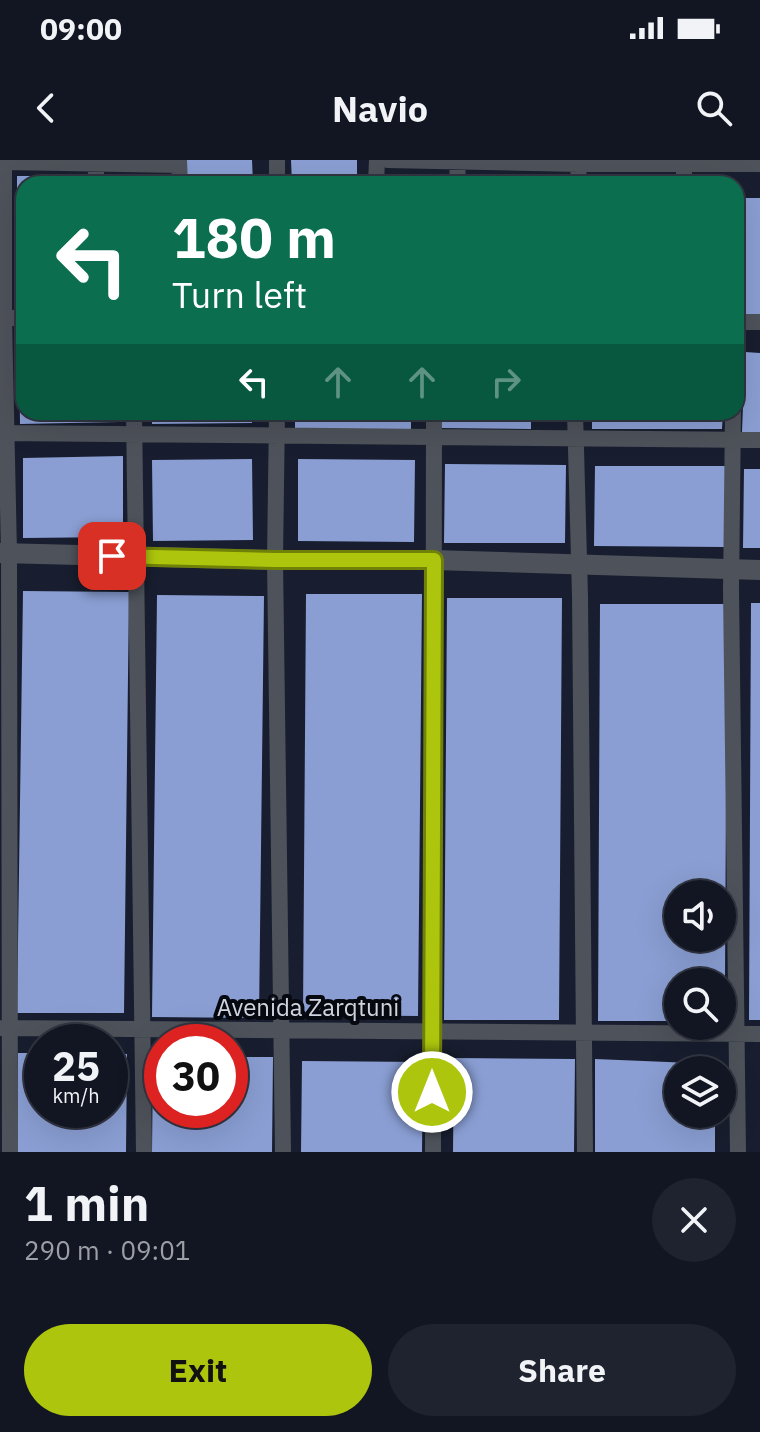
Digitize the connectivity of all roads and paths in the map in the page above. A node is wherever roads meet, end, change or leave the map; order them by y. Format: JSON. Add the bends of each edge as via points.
{"nodes":[{"id":1,"x":387,"y":160,"type":"edge"},
{"id":2,"x":4,"y":161,"type":"edge"},
{"id":3,"x":458,"y":161,"type":"edge"},
{"id":4,"x":579,"y":162,"type":"edge"},
{"id":5,"x":179,"y":163,"type":"edge"},
{"id":6,"x":96,"y":164,"type":"junction"},
{"id":7,"x":760,"y":164,"type":"edge"},
{"id":8,"x":684,"y":165,"type":"junction"},
{"id":9,"x":96,"y":176,"type":"edge"},
{"id":10,"x":684,"y":176,"type":"edge"},
{"id":11,"x":4,"y":318,"type":"junction"},
{"id":12,"x":16,"y":318,"type":"edge"},
{"id":13,"x":134,"y":420,"type":"edge"},
{"id":14,"x":277,"y":420,"type":"edge"},
{"id":15,"x":434,"y":420,"type":"edge"},
{"id":16,"x":575,"y":420,"type":"edge"},
{"id":17,"x":733,"y":420,"type":"edge"},
{"id":18,"x":3,"y":433,"type":"edge"},
{"id":19,"x":134,"y":434,"type":"junction"},
{"id":20,"x":277,"y":436,"type":"junction"},
{"id":21,"x":434,"y":437,"type":"junction"},
{"id":22,"x":576,"y":439,"type":"junction"},
{"id":23,"x":733,"y":440,"type":"junction"},
{"id":24,"x":760,"y":440,"type":"edge"},
{"id":25,"x":4,"y":553,"type":"edge"},
{"id":26,"x":138,"y":557,"type":"junction"},
{"id":27,"x":275,"y":560,"type":"junction"},
{"id":28,"x":434,"y":560,"type":"junction"},
{"id":29,"x":578,"y":564,"type":"junction"},
{"id":30,"x":731,"y":570,"type":"junction"},
{"id":31,"x":760,"y":570,"type":"edge"},
{"id":32,"x":5,"y":1028,"type":"edge"},
{"id":33,"x":143,"y":1029,"type":"junction"},
{"id":34,"x":283,"y":1030,"type":"junction"},
{"id":35,"x":432,"y":1032,"type":"junction"},
{"id":36,"x":585,"y":1033,"type":"junction"},
{"id":37,"x":737,"y":1034,"type":"junction"},
{"id":38,"x":760,"y":1034,"type":"edge"},
{"id":39,"x":10,"y":1152,"type":"edge"},
{"id":40,"x":144,"y":1152,"type":"edge"},
{"id":41,"x":283,"y":1152,"type":"edge"},
{"id":42,"x":433,"y":1152,"type":"edge"},
{"id":43,"x":585,"y":1152,"type":"edge"},
{"id":44,"x":738,"y":1152,"type":"edge"}],
"edges":[{"from":1,"to":3,"type":"street"},
{"from":2,"to":6,"type":"street"},
{"from":2,"to":11,"type":"street"},
{"from":3,"to":4,"type":"street"},
{"from":4,"to":8,"type":"street"},
{"from":5,"to":6,"type":"street"},
{"from":6,"to":9,"type":"street"},
{"from":7,"to":8,"type":"street"},
{"from":8,"to":10,"type":"street"},
{"from":11,"to":12,"type":"street"},
{"from":11,"to":18,"type":"street"},
{"from":13,"to":19,"type":"street"},
{"from":14,"to":20,"type":"street"},
{"from":15,"to":21,"type":"street"},
{"from":16,"to":22,"type":"street"},
{"from":17,"to":23,"type":"street"},
{"from":18,"to":19,"type":"street"},
{"from":18,"to":25,"type":"street"},
{"from":19,"to":20,"type":"street"},
{"from":19,"to":26,"type":"street"},
{"from":20,"to":21,"type":"street"},
{"from":20,"to":27,"type":"street"},
{"from":21,"to":22,"type":"street"},
{"from":21,"to":28,"type":"street"},
{"from":22,"to":23,"type":"street"},
{"from":22,"to":29,"type":"street"},
{"from":23,"to":24,"type":"street"},
{"from":23,"to":30,"type":"street"},
{"from":25,"to":26,"type":"street"},
{"from":25,"to":32,"type":"street"},
{"from":26,"to":27,"type":"street"},
{"from":26,"to":33,"type":"street"},
{"from":27,"to":28,"type":"street"},
{"from":27,"to":34,"type":"street"},
{"from":28,"to":29,"type":"street"},
{"from":28,"to":35,"type":"street"},
{"from":29,"to":30,"type":"street"},
{"from":29,"to":36,"type":"street"},
{"from":30,"to":31,"type":"street"},
{"from":30,"to":37,"type":"street"},
{"from":32,"to":33,"type":"street","name":"Avenida Zarqtuni"},
{"from":32,"to":39,"type":"street"},
{"from":33,"to":34,"type":"street","name":"Avenida Zarqtuni"},
{"from":33,"to":40,"type":"street"},
{"from":34,"to":35,"type":"street","name":"Avenida Zarqtuni"},
{"from":34,"to":41,"type":"street"},
{"from":35,"to":36,"type":"street","name":"Avenida Zarqtuni"},
{"from":35,"to":42,"type":"street"},
{"from":36,"to":37,"type":"street","name":"Avenida Zarqtuni"},
{"from":36,"to":43,"type":"street"},
{"from":37,"to":38,"type":"street","name":"Avenida Zarqtuni"},
{"from":37,"to":44,"type":"street"}]}
